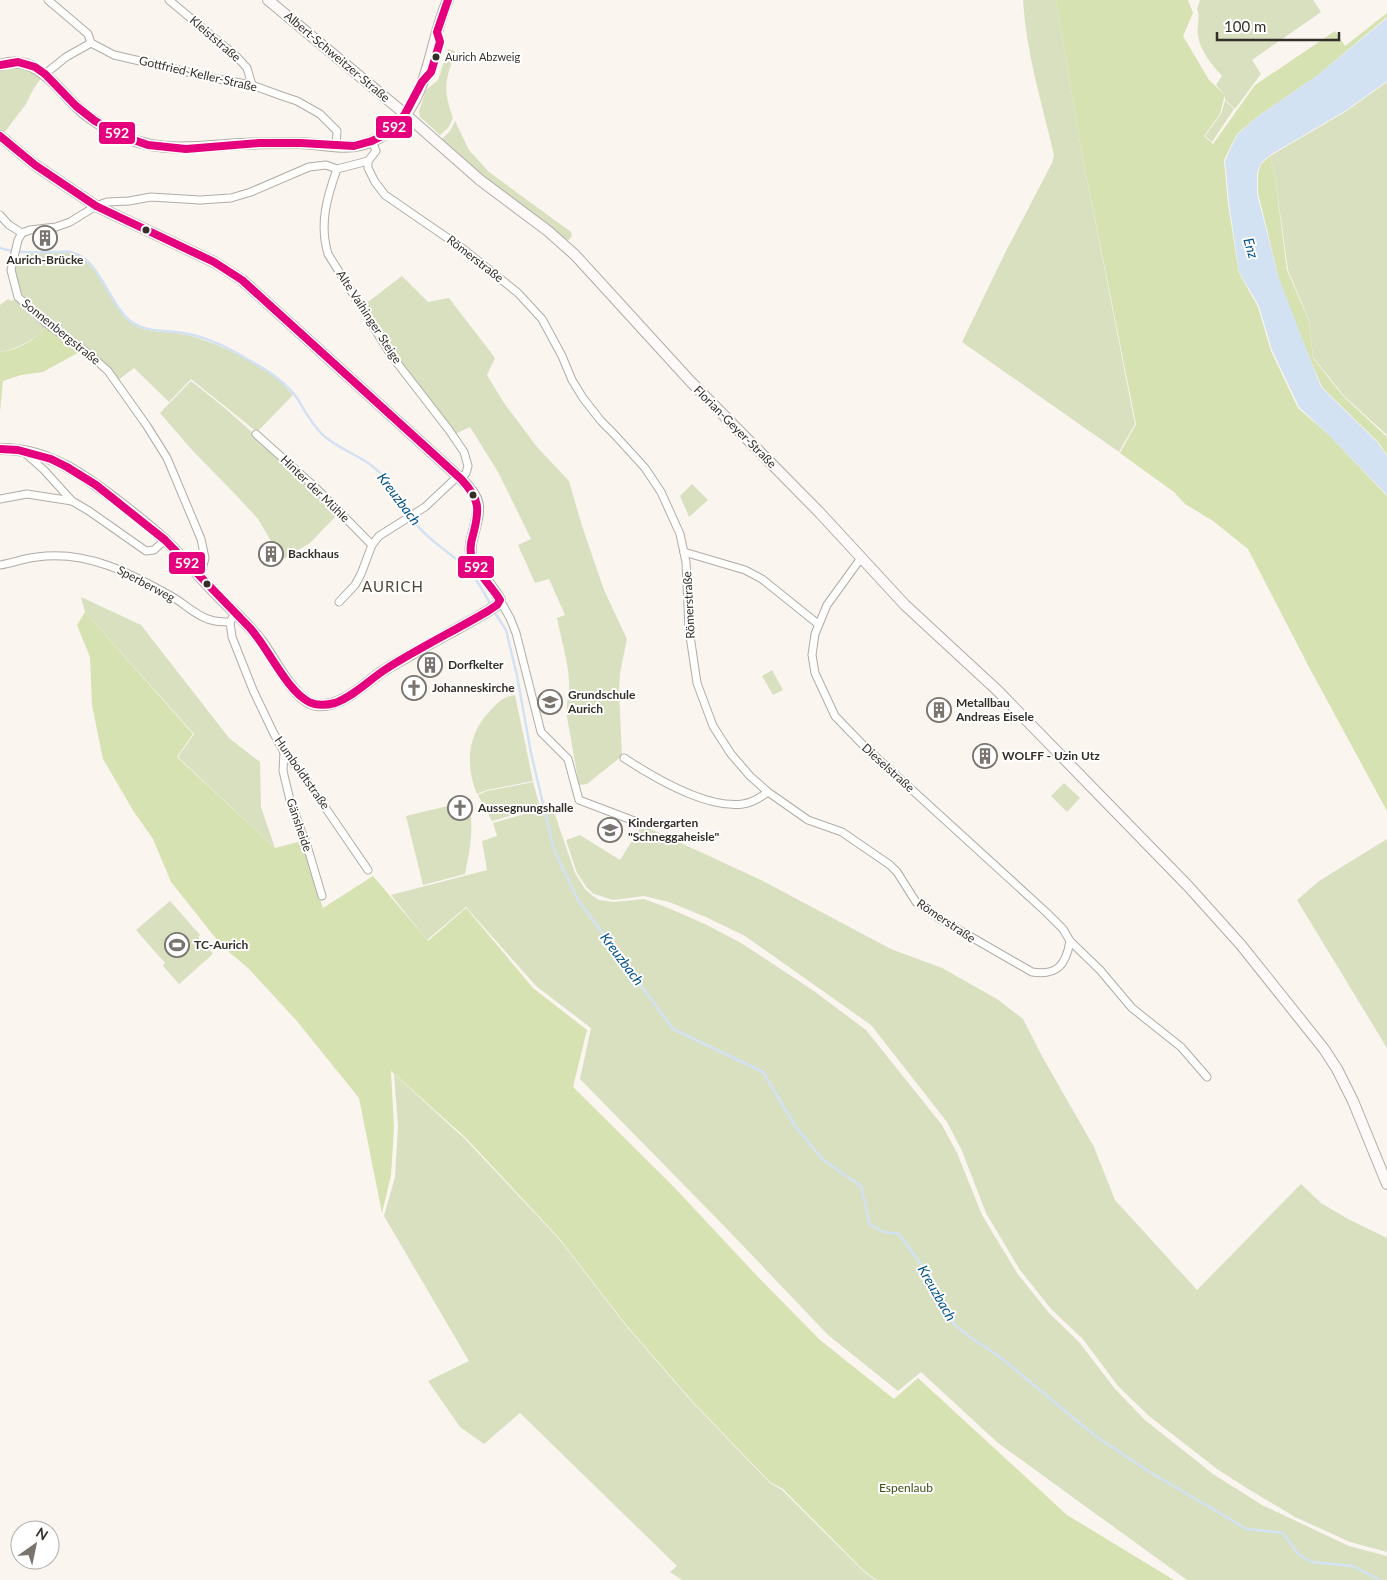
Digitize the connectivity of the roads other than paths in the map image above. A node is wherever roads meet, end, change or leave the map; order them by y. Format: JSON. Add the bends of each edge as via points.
{"nodes":[{"id":1,"x":48,"y":0,"type":"edge"},
{"id":2,"x":169,"y":0,"type":"edge"},
{"id":3,"x":268,"y":0,"type":"edge"},
{"id":4,"x":448,"y":0,"type":"edge"},
{"id":5,"x":91,"y":43,"type":"junction"},
{"id":6,"x":0,"y":65,"type":"edge"},
{"id":7,"x":45,"y":74,"type":"junction"},
{"id":8,"x":252,"y":85,"type":"junction"},
{"id":9,"x":405,"y":114,"type":"junction"},
{"id":10,"x":0,"y":136,"type":"edge"},
{"id":11,"x":372,"y":141,"type":"junction"},
{"id":12,"x":336,"y":146,"type":"junction"},
{"id":13,"x":368,"y":161,"type":"junction"},
{"id":14,"x":337,"y":169,"type":"junction"},
{"id":15,"x":96,"y":206,"type":"junction"},
{"id":16,"x":0,"y":215,"type":"edge"},
{"id":17,"x":20,"y":237,"type":"junction"},
{"id":18,"x":256,"y":434,"type":"dead end"},
{"id":19,"x":0,"y":449,"type":"edge"},
{"id":20,"x":22,"y":450,"type":"junction"},
{"id":21,"x":460,"y":478,"type":"junction"},
{"id":22,"x":0,"y":500,"type":"edge"},
{"id":23,"x":72,"y":501,"type":"junction"},
{"id":24,"x":165,"y":540,"type":"junction"},
{"id":25,"x":372,"y":545,"type":"junction"},
{"id":26,"x":684,"y":552,"type":"junction"},
{"id":27,"x":861,"y":558,"type":"junction"},
{"id":28,"x":0,"y":565,"type":"edge"},
{"id":29,"x":200,"y":577,"type":"junction"},
{"id":30,"x":339,"y":602,"type":"dead end"},
{"id":31,"x":495,"y":605,"type":"junction"},
{"id":32,"x":232,"y":618,"type":"junction"},
{"id":33,"x":818,"y":624,"type":"junction"},
{"id":34,"x":284,"y":752,"type":"junction"},
{"id":35,"x":624,"y":758,"type":"dead end"},
{"id":36,"x":768,"y":792,"type":"junction"},
{"id":37,"x":638,"y":822,"type":"dead end"},
{"id":38,"x":368,"y":870,"type":"dead end"},
{"id":39,"x":322,"y":896,"type":"dead end"},
{"id":40,"x":1070,"y":941,"type":"junction"},
{"id":41,"x":1207,"y":1077,"type":"dead end"},
{"id":42,"x":1387,"y":1184,"type":"edge"}],
"edges":[{"from":1,"to":5,"type":"street","via":[[88,34]]},
{"from":2,"to":8,"type":"street","name":"Kleiststraße","via":[[237,56]]},
{"from":3,"to":9,"type":"main road","name":"Albert-Schweitzer-Straße"},
{"from":4,"to":9,"type":"main road","via":[[421,86]]},
{"from":5,"to":7,"type":"street"},
{"from":5,"to":8,"type":"street","name":"Gottfried-Keller-Straße","via":[[114,55]]},
{"from":6,"to":7,"type":"main road","via":[[24,63]]},
{"from":7,"to":12,"type":"main road","via":[[95,121],[148,145],[186,149],[258,143]]},
{"from":8,"to":12,"type":"street","name":"Gottfried-Keller-Straße","via":[[297,101],[320,114],[337,131]]},
{"from":9,"to":11,"type":"main road","via":[[390,130]]},
{"from":9,"to":27,"type":"main road","name":"Florian-Geyer-Straße","via":[[480,180],[575,255],[691,382]]},
{"from":10,"to":15,"type":"main road","via":[[35,165]]},
{"from":11,"to":12,"type":"main road"},
{"from":11,"to":13,"type":"street","via":[[376,151]]},
{"from":13,"to":14,"type":"street"},
{"from":13,"to":26,"type":"street","name":"Römerstraße","via":[[368,168],[385,195],[462,248],[518,293],[542,319],[583,398],[661,492],[673,515]]},
{"from":14,"to":15,"type":"street","via":[[326,164],[309,166],[231,198],[151,197]]},
{"from":14,"to":21,"type":"street","name":"Alte Vaihinger Steige","via":[[325,213],[324,240],[328,254],[391,355],[464,452],[468,466]]},
{"from":15,"to":17,"type":"street","via":[[70,222],[30,230]]},
{"from":15,"to":21,"type":"main road","via":[[214,262],[242,280]]},
{"from":16,"to":17,"type":"street"},
{"from":17,"to":29,"type":"street","name":"Sonnenbergstraße","via":[[11,270],[18,298],[103,366],[164,454],[201,539],[204,558]]},
{"from":18,"to":25,"type":"street","name":"Hinter der Mühle"},
{"from":19,"to":20,"type":"main road"},
{"from":20,"to":23,"type":"street"},
{"from":20,"to":24,"type":"main road","via":[[51,459],[85,477]]},
{"from":21,"to":25,"type":"street","via":[[417,513],[379,536]]},
{"from":21,"to":31,"type":"main road","via":[[475,494],[479,507],[471,553]]},
{"from":22,"to":23,"type":"street","via":[[27,494]]},
{"from":23,"to":24,"type":"street","via":[[146,551],[154,550]]},
{"from":24,"to":29,"type":"main road"},
{"from":25,"to":30,"type":"street","via":[[361,574]]},
{"from":26,"to":33,"type":"street","via":[[745,570],[769,584]]},
{"from":26,"to":36,"type":"street","name":"Römerstraße","via":[[689,629],[697,683],[713,726],[722,740],[750,776]]},
{"from":27,"to":33,"type":"street","name":"Dieselstraße","via":[[827,605]]},
{"from":27,"to":42,"type":"main road","name":"Florian-Geyer-Straße","via":[[905,605],[1056,749],[1241,945],[1314,1037],[1344,1082]]},
{"from":28,"to":32,"type":"street","name":"Sperberweg","via":[[37,557],[69,555],[103,563],[148,583],[210,620]]},
{"from":29,"to":32,"type":"main road"},
{"from":31,"to":32,"type":"main road","via":[[381,672],[359,690],[332,703],[317,705],[299,695],[246,623]]},
{"from":31,"to":37,"type":"street","via":[[510,618],[540,732],[568,759],[578,800]]},
{"from":32,"to":34,"type":"street","name":"Humboldtstraße","via":[[232,637],[253,690]]},
{"from":33,"to":40,"type":"street","name":"Dieselstraße","via":[[812,655],[834,716],[1046,912]]},
{"from":34,"to":38,"type":"street","name":"Humboldtstraße","via":[[303,774]]},
{"from":34,"to":39,"type":"street","name":"Gänsheide","via":[[283,771],[290,800]]},
{"from":35,"to":36,"type":"street","via":[[671,786],[708,800],[743,804]]},
{"from":36,"to":40,"type":"street","name":"Römerstraße","via":[[808,820],[857,841],[897,872],[916,902],[969,937],[1032,972],[1056,970],[1066,957]]},
{"from":40,"to":41,"type":"street","name":"Dieselstraße","via":[[1132,1008],[1181,1047]]}]}
